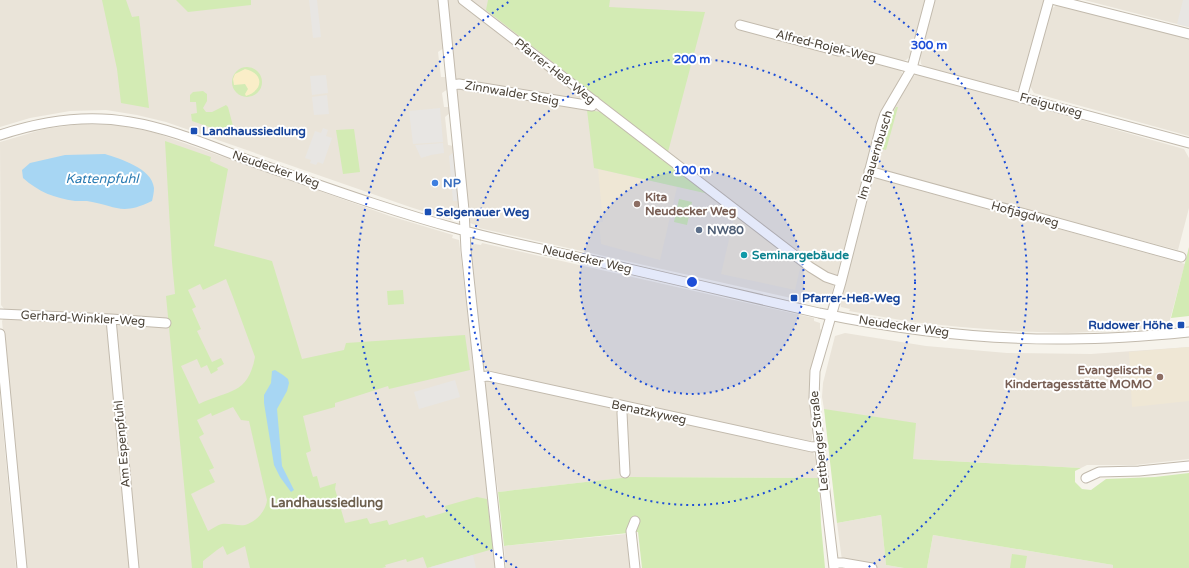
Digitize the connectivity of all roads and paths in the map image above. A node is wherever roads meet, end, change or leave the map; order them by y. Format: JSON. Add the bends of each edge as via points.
{"nodes":[{"id":1,"x":443,"y":0,"type":"edge"},
{"id":2,"x":463,"y":0,"type":"edge"},
{"id":3,"x":930,"y":0,"type":"edge"},
{"id":4,"x":1049,"y":0,"type":"edge"},
{"id":5,"x":1055,"y":0,"type":"edge"},
{"id":6,"x":740,"y":25,"type":"dead end"},
{"id":7,"x":1189,"y":34,"type":"edge"},
{"id":8,"x":912,"y":68,"type":"junction"},
{"id":9,"x":452,"y":85,"type":"junction"},
{"id":10,"x":1022,"y":97,"type":"junction"},
{"id":11,"x":595,"y":101,"type":"junction"},
{"id":12,"x":0,"y":135,"type":"edge"},
{"id":13,"x":1189,"y":143,"type":"edge"},
{"id":14,"x":869,"y":171,"type":"junction"},
{"id":15,"x":464,"y":231,"type":"junction"},
{"id":16,"x":1180,"y":257,"type":"dead end"},
{"id":17,"x":841,"y":282,"type":"junction"},
{"id":18,"x":0,"y":314,"type":"edge"},
{"id":19,"x":831,"y":315,"type":"junction"},
{"id":20,"x":110,"y":319,"type":"junction"},
{"id":21,"x":166,"y":323,"type":"dead end"},
{"id":22,"x":1189,"y":332,"type":"edge"},
{"id":23,"x":0,"y":334,"type":"edge"},
{"id":24,"x":480,"y":377,"type":"junction"},
{"id":25,"x":623,"y":407,"type":"junction"},
{"id":26,"x":819,"y":446,"type":"junction"},
{"id":27,"x":1189,"y":466,"type":"edge"},
{"id":28,"x":625,"y":473,"type":"dead end"},
{"id":29,"x":1086,"y":478,"type":"dead end"},
{"id":30,"x":635,"y":521,"type":"dead end"},
{"id":31,"x":834,"y":566,"type":"edge"},
{"id":32,"x":22,"y":568,"type":"edge"},
{"id":33,"x":134,"y":568,"type":"edge"},
{"id":34,"x":500,"y":568,"type":"edge"},
{"id":35,"x":635,"y":568,"type":"edge"},
{"id":36,"x":872,"y":568,"type":"edge"}],
"edges":[{"from":1,"to":9,"type":"street"},
{"from":2,"to":11,"type":"street","name":"Pfarrer-Heß-Weg"},
{"from":3,"to":8,"type":"street","name":"Im Bauernbusch"},
{"from":4,"to":10,"type":"street"},
{"from":5,"to":7,"type":"street"},
{"from":6,"to":8,"type":"street","name":"Alfred-Rojek-Weg"},
{"from":8,"to":10,"type":"street","name":"Freigutweg"},
{"from":8,"to":14,"type":"street","name":"Im Bauernbusch","via":[[885,114]]},
{"from":9,"to":11,"type":"street","name":"Zinnwalder Steig","via":[[460,84],[592,106]]},
{"from":9,"to":15,"type":"street"},
{"from":10,"to":13,"type":"street","name":"Freigutweg"},
{"from":11,"to":17,"type":"street","name":"Pfarrer-Heß-Weg","via":[[810,267],[826,277]]},
{"from":12,"to":15,"type":"street","name":"Neudecker Weg","via":[[51,121],[78,118],[142,124],[336,191]]},
{"from":14,"to":16,"type":"street","name":"Hofjagdweg"},
{"from":14,"to":17,"type":"street","name":"Im Bauernbusch"},
{"from":15,"to":19,"type":"street","name":"Neudecker Weg"},
{"from":15,"to":24,"type":"street"},
{"from":17,"to":19,"type":"street","name":"Im Bauernbusch"},
{"from":18,"to":20,"type":"street","name":"Gerhard-Winkler-Weg"},
{"from":19,"to":22,"type":"street","name":"Neudecker Weg","via":[[920,330],[1005,338],[1068,340]]},
{"from":19,"to":26,"type":"street","name":"Lettberger Straße","via":[[814,380]]},
{"from":20,"to":21,"type":"street","name":"Gerhard-Winkler-Weg"},
{"from":20,"to":33,"type":"street","name":"Am Espenpfuhl"},
{"from":23,"to":32,"type":"street"},
{"from":24,"to":25,"type":"street","name":"Benatzkyweg","via":[[488,376]]},
{"from":24,"to":34,"type":"street"},
{"from":25,"to":26,"type":"street","name":"Benatzkyweg","via":[[812,447]]},
{"from":25,"to":28,"type":"street"},
{"from":26,"to":31,"type":"street","name":"Lettberger Straße"},
{"from":27,"to":29,"type":"street","via":[[1099,472]]},
{"from":30,"to":35,"type":"street","via":[[631,531]]},
{"from":31,"to":36,"type":"street","via":[[843,563]]}]}
